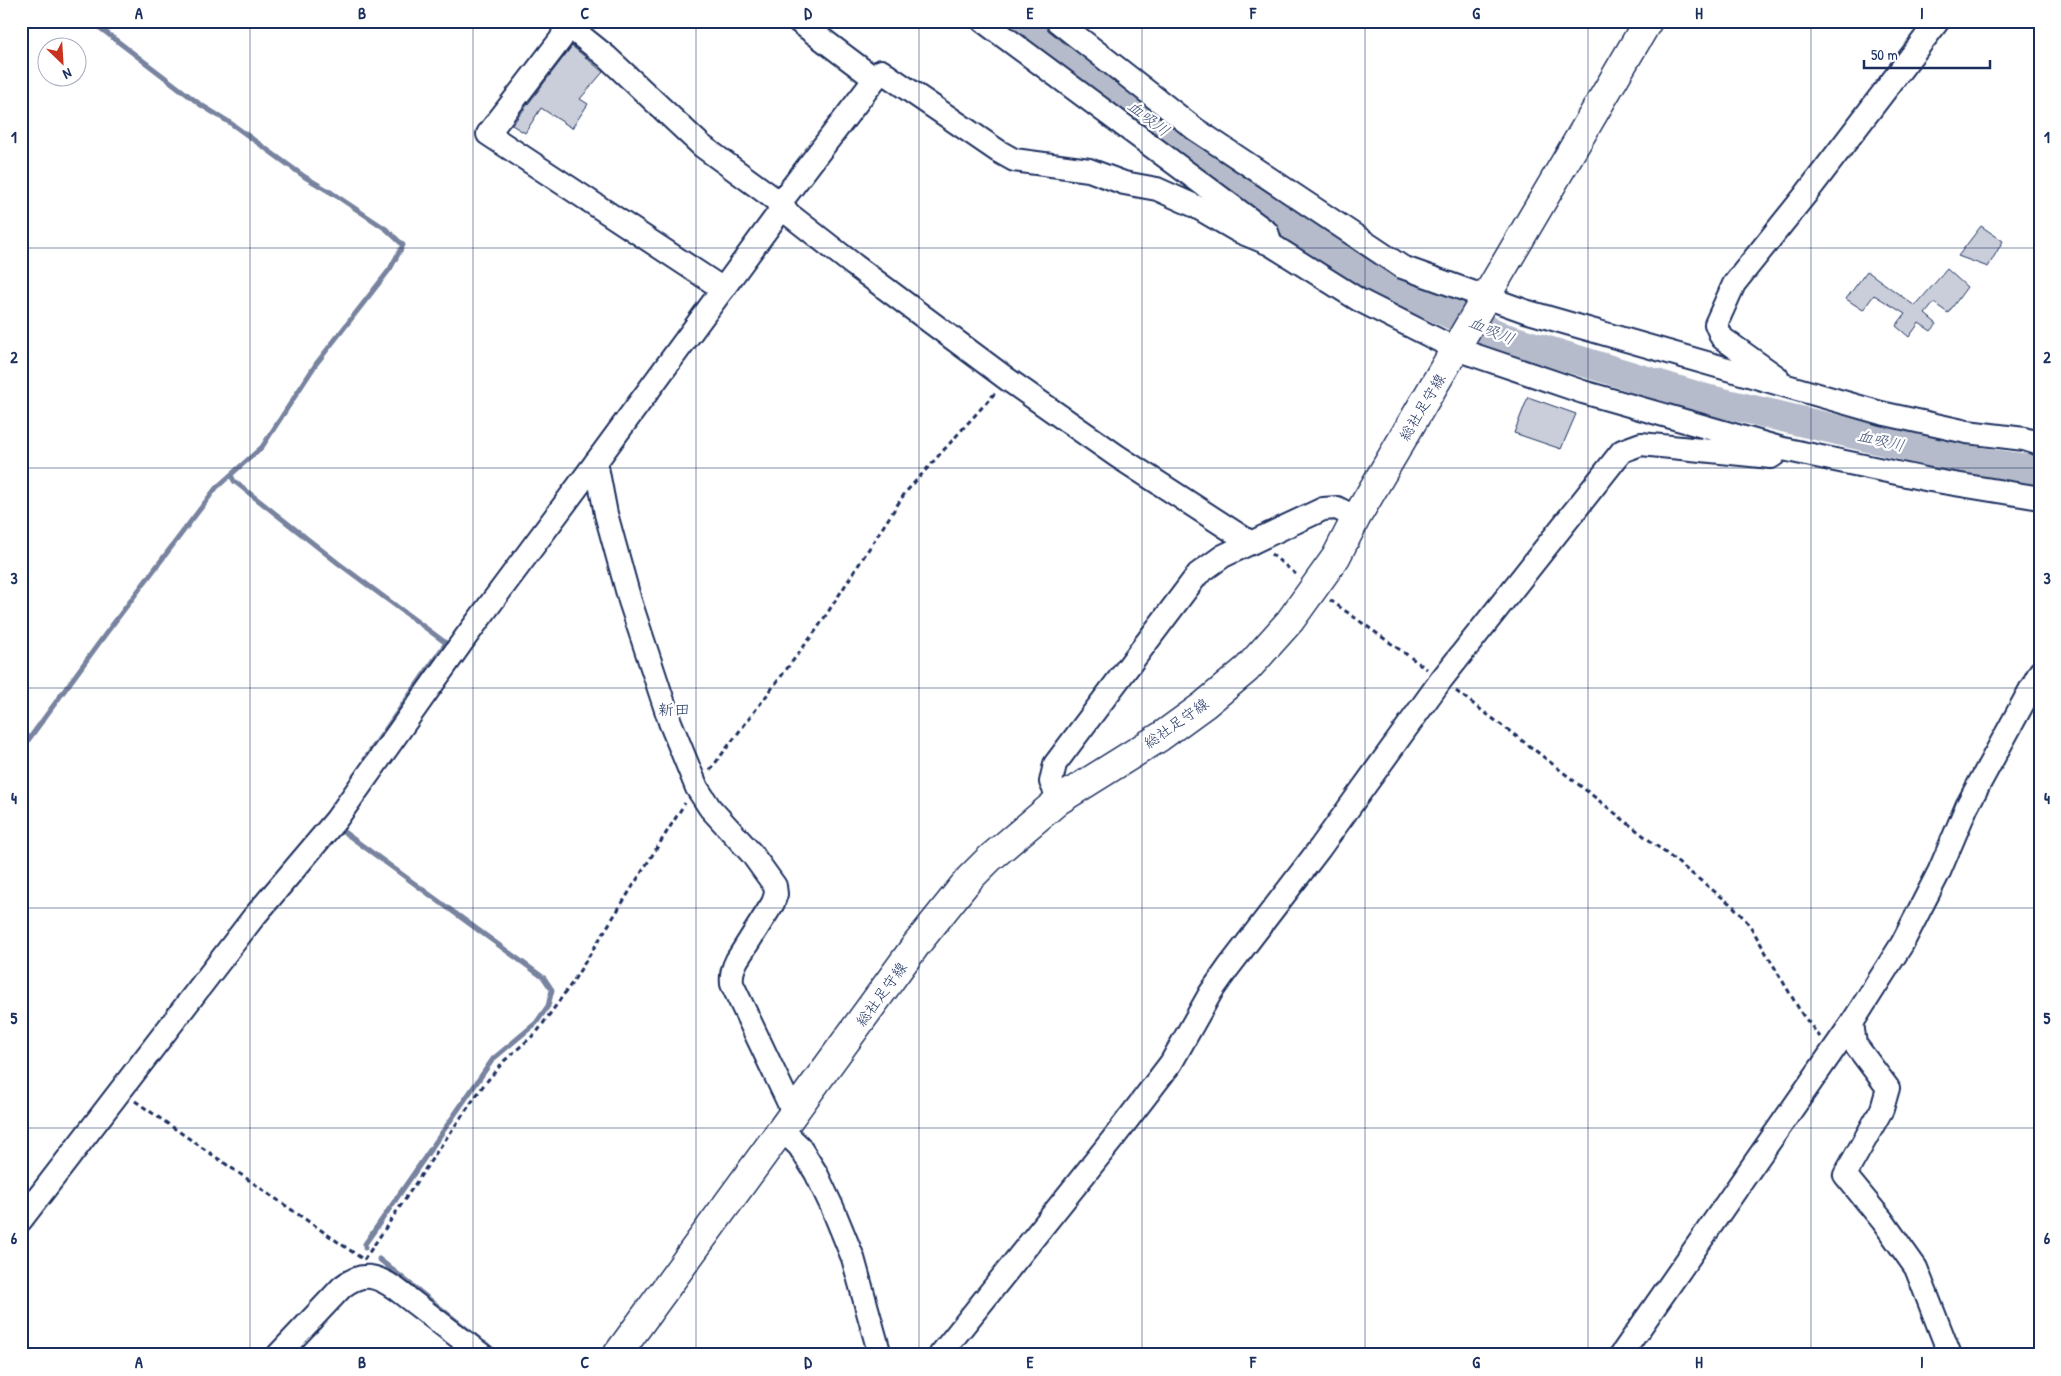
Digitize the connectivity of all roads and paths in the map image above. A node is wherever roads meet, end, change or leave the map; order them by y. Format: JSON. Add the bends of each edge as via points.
{"nodes":[{"id":1,"x":798,"y":21,"type":"edge"},
{"id":2,"x":983,"y":21,"type":"edge"},
{"id":3,"x":1057,"y":21,"type":"edge"},
{"id":4,"x":1938,"y":21,"type":"edge"},
{"id":5,"x":1645,"y":22,"type":"edge"},
{"id":6,"x":567,"y":23,"type":"edge"},
{"id":7,"x":875,"y":79,"type":"junction"},
{"id":8,"x":780,"y":203,"type":"junction"},
{"id":9,"x":1270,"y":244,"type":"junction"},
{"id":10,"x":723,"y":288,"type":"junction"},
{"id":11,"x":1484,"y":301,"type":"junction"},
{"id":12,"x":1459,"y":344,"type":"junction"},
{"id":13,"x":1008,"y":379,"type":"junction"},
{"id":14,"x":1791,"y":387,"type":"junction"},
{"id":15,"x":2040,"y":444,"type":"edge"},
{"id":16,"x":1783,"y":449,"type":"junction"},
{"id":17,"x":596,"y":462,"type":"junction"},
{"id":18,"x":2040,"y":498,"type":"edge"},
{"id":19,"x":1356,"y":518,"type":"junction"},
{"id":20,"x":1253,"y":542,"type":"junction"},
{"id":21,"x":1313,"y":588,"type":"junction"},
{"id":22,"x":2040,"y":672,"type":"edge"},
{"id":23,"x":1441,"y":680,"type":"junction"},
{"id":24,"x":697,"y":788,"type":"junction"},
{"id":25,"x":1059,"y":800,"type":"junction"},
{"id":26,"x":1852,"y":1022,"type":"junction"},
{"id":27,"x":1833,"y":1049,"type":"junction"},
{"id":28,"x":120,"y":1091,"type":"junction"},
{"id":29,"x":788,"y":1122,"type":"junction"},
{"id":30,"x":21,"y":1220,"type":"edge"},
{"id":31,"x":278,"y":1355,"type":"edge"},
{"id":32,"x":482,"y":1355,"type":"edge"},
{"id":33,"x":617,"y":1355,"type":"edge"},
{"id":34,"x":880,"y":1355,"type":"edge"},
{"id":35,"x":940,"y":1355,"type":"edge"},
{"id":36,"x":1621,"y":1355,"type":"edge"},
{"id":37,"x":1950,"y":1355,"type":"edge"}],
"edges":[{"from":1,"to":7,"type":"street"},
{"from":2,"to":9,"type":"street","via":[[1268,232]]},
{"from":3,"to":11,"type":"street","via":[[1194,129],[1402,267]]},
{"from":4,"to":14,"type":"street","via":[[1750,262],[1724,302],[1716,324],[1722,338]]},
{"from":5,"to":11,"type":"main road","name":"総社足守線"},
{"from":6,"to":8,"type":"street","via":[[702,146]]},
{"from":6,"to":10,"type":"street","via":[[561,39],[488,134]]},
{"from":7,"to":8,"type":"street"},
{"from":7,"to":9,"type":"street","via":[[881,71],[1014,160],[1089,170],[1124,183],[1157,189]]},
{"from":8,"to":10,"type":"street","via":[[778,214]]},
{"from":8,"to":13,"type":"street","via":[[790,215],[854,265]]},
{"from":9,"to":12,"type":"street","via":[[1359,300]]},
{"from":10,"to":17,"type":"street"},
{"from":11,"to":12,"type":"main road","name":"総社足守線"},
{"from":11,"to":14,"type":"street"},
{"from":12,"to":16,"type":"street","via":[[1583,392]]},
{"from":12,"to":19,"type":"main road","name":"総社足守線"},
{"from":13,"to":20,"type":"street","via":[[1117,456]]},
{"from":13,"to":24,"type":"path","via":[[905,493],[817,629]]},
{"from":14,"to":15,"type":"street","via":[[1881,413]]},
{"from":16,"to":18,"type":"street","via":[[1930,480]]},
{"from":16,"to":23,"type":"street","via":[[1771,457],[1641,444],[1622,451]]},
{"from":17,"to":24,"type":"street","via":[[606,514],[630,601],[670,722]]},
{"from":17,"to":28,"type":"street","via":[[465,638],[336,820],[253,918]]},
{"from":19,"to":20,"type":"street","via":[[1337,508],[1323,509]]},
{"from":19,"to":21,"type":"main road","name":"総社足守線","via":[[1336,556]]},
{"from":20,"to":21,"type":"path"},
{"from":20,"to":25,"type":"street","via":[[1223,556],[1198,574],[1154,630],[1055,764],[1051,782]]},
{"from":21,"to":23,"type":"path"},
{"from":21,"to":25,"type":"main road","name":"総社足守線","via":[[1290,621],[1247,669],[1204,705],[1160,737]]},
{"from":22,"to":26,"type":"street","via":[[1967,806],[1939,872],[1906,936]]},
{"from":23,"to":27,"type":"path","via":[[1732,906],[1749,924],[1802,1014]]},
{"from":23,"to":35,"type":"street","via":[[1211,992],[1171,1063]]},
{"from":24,"to":28,"type":"path","via":[[572,983],[537,1032],[504,1061],[483,1086],[364,1260]]},
{"from":24,"to":29,"type":"street","via":[[775,886],[773,903],[732,969],[732,984]]},
{"from":25,"to":29,"type":"main road","name":"総社足守線","via":[[989,859],[952,899]]},
{"from":26,"to":27,"type":"street"},
{"from":26,"to":37,"type":"street","via":[[1855,1044],[1888,1088],[1882,1109],[1845,1176],[1916,1268]]},
{"from":27,"to":36,"type":"street"},
{"from":28,"to":30,"type":"street"},
{"from":29,"to":33,"type":"main road","name":"総社足守線"},
{"from":29,"to":34,"type":"street","via":[[816,1173],[853,1258]]},
{"from":31,"to":32,"type":"street","via":[[342,1287],[352,1279],[373,1277],[396,1289]]}]}
